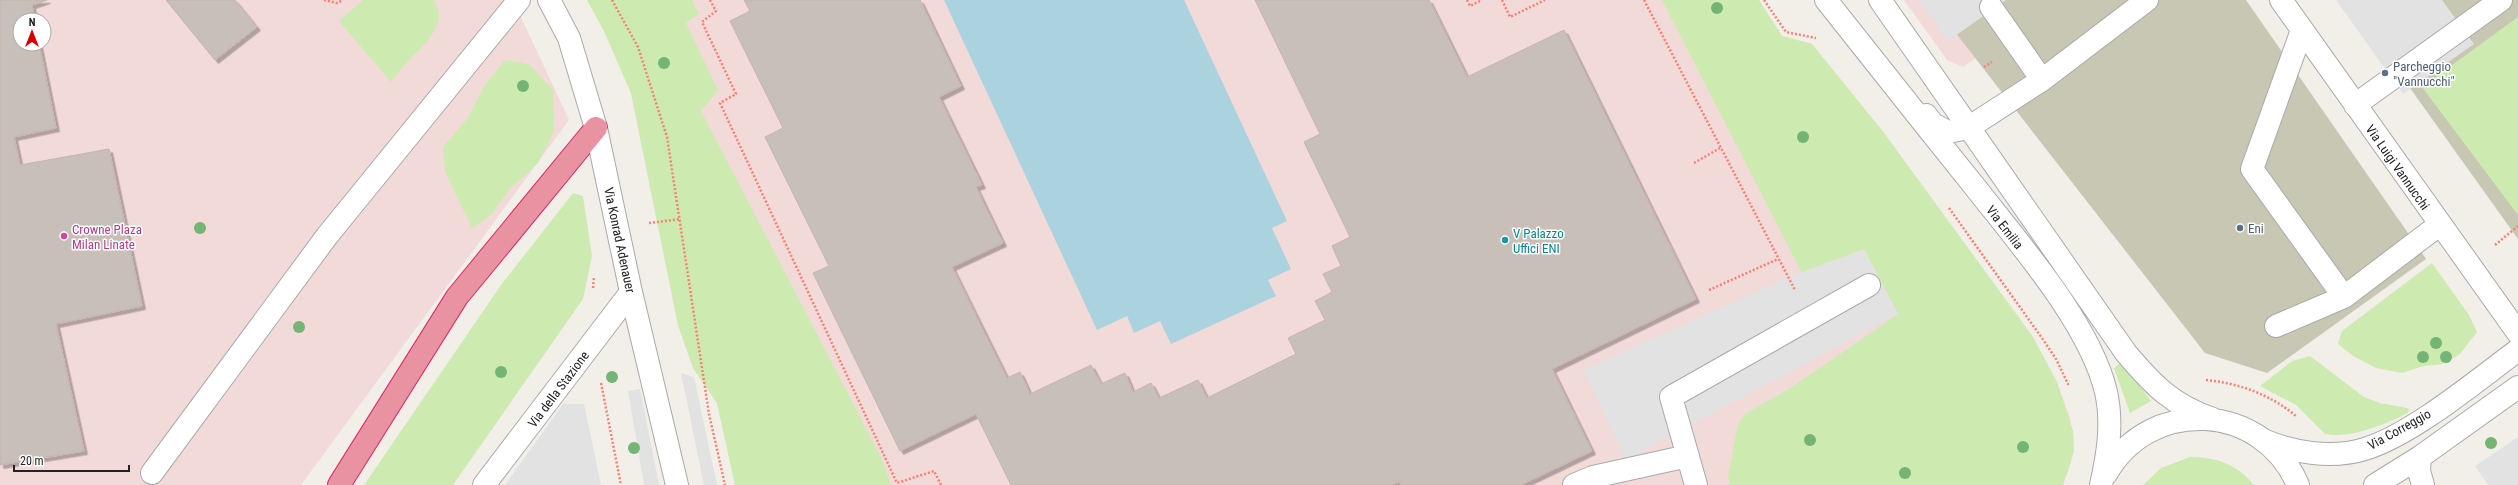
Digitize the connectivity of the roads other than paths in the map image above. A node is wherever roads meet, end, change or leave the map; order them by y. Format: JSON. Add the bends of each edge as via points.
{"nodes":[{"id":1,"x":519,"y":0,"type":"edge"},
{"id":2,"x":549,"y":0,"type":"edge"},
{"id":3,"x":1826,"y":0,"type":"edge"},
{"id":4,"x":1841,"y":0,"type":"edge"},
{"id":5,"x":1880,"y":0,"type":"edge"},
{"id":6,"x":2147,"y":0,"type":"edge"},
{"id":7,"x":2281,"y":0,"type":"edge"},
{"id":8,"x":2501,"y":0,"type":"edge"},
{"id":9,"x":1991,"y":7,"type":"dead end"},
{"id":10,"x":2302,"y":30,"type":"junction"},
{"id":11,"x":2042,"y":80,"type":"junction"},
{"id":12,"x":2355,"y":105,"type":"junction"},
{"id":13,"x":596,"y":128,"type":"junction"},
{"id":14,"x":1968,"y":128,"type":"junction"},
{"id":15,"x":2439,"y":225,"type":"junction"},
{"id":16,"x":1869,"y":286,"type":"dead end"},
{"id":17,"x":631,"y":292,"type":"junction"},
{"id":18,"x":2344,"y":297,"type":"junction"},
{"id":19,"x":2276,"y":326,"type":"dead end"},
{"id":20,"x":2518,"y":333,"type":"edge"},
{"id":21,"x":2518,"y":350,"type":"edge"},
{"id":22,"x":2518,"y":387,"type":"edge"},
{"id":23,"x":2212,"y":419,"type":"junction"},
{"id":24,"x":2263,"y":440,"type":"junction"},
{"id":25,"x":1688,"y":456,"type":"junction"},
{"id":26,"x":2420,"y":457,"type":"junction"},
{"id":27,"x":152,"y":473,"type":"dead end"},
{"id":28,"x":339,"y":485,"type":"edge"},
{"id":29,"x":484,"y":485,"type":"edge"},
{"id":30,"x":676,"y":485,"type":"edge"},
{"id":31,"x":1574,"y":485,"type":"edge"},
{"id":32,"x":1696,"y":485,"type":"edge"},
{"id":33,"x":2101,"y":485,"type":"edge"},
{"id":34,"x":2298,"y":485,"type":"edge"},
{"id":35,"x":2375,"y":485,"type":"edge"},
{"id":36,"x":2423,"y":485,"type":"edge"}],
"edges":[{"from":1,"to":27,"type":"street","via":[[327,236]]},
{"from":2,"to":13,"type":"street","name":"Via Konrad Adenauer","via":[[569,38]]},
{"from":3,"to":33,"type":"street","name":"Via Emilia","via":[[2008,230],[2078,327],[2098,365],[2106,393],[2109,441]]},
{"from":4,"to":14,"type":"street","via":[[1933,124],[1948,132]]},
{"from":5,"to":14,"type":"street","name":"Via Emilia"},
{"from":6,"to":11,"type":"street"},
{"from":7,"to":10,"type":"street","name":"Via Luigi Vannucchi"},
{"from":8,"to":12,"type":"street"},
{"from":9,"to":11,"type":"street"},
{"from":10,"to":12,"type":"street","name":"Via Luigi Vannucchi"},
{"from":10,"to":18,"type":"street","via":[[2252,169]]},
{"from":11,"to":14,"type":"street"},
{"from":12,"to":15,"type":"street","name":"Via Luigi Vannucchi"},
{"from":13,"to":17,"type":"street","name":"Via Konrad Adenauer"},
{"from":13,"to":28,"type":"highway","via":[[458,297]]},
{"from":14,"to":23,"type":"street","name":"Via Emilia","via":[[2113,336],[2137,366],[2163,394],[2178,404]]},
{"from":15,"to":18,"type":"street"},
{"from":15,"to":20,"type":"street","name":"Via Luigi Vannucchi"},
{"from":16,"to":25,"type":"street","via":[[1671,397]]},
{"from":17,"to":29,"type":"street","name":"Via della Stazione"},
{"from":17,"to":30,"type":"street","name":"Via Konrad Adenauer"},
{"from":18,"to":19,"type":"street"},
{"from":21,"to":24,"type":"street","name":"Via Correggio","via":[[2454,397],[2386,440],[2354,452],[2289,450]]},
{"from":22,"to":26,"type":"street"},
{"from":23,"to":24,"type":"street","via":[[2239,426]]},
{"from":23,"to":33,"type":"street","via":[[2178,420],[2149,431],[2122,452]]},
{"from":24,"to":34,"type":"street","via":[[2281,456]]},
{"from":25,"to":31,"type":"street","via":[[1593,477]]},
{"from":25,"to":32,"type":"street"},
{"from":26,"to":35,"type":"street"},
{"from":26,"to":36,"type":"street","via":[[2419,471]]}]}
